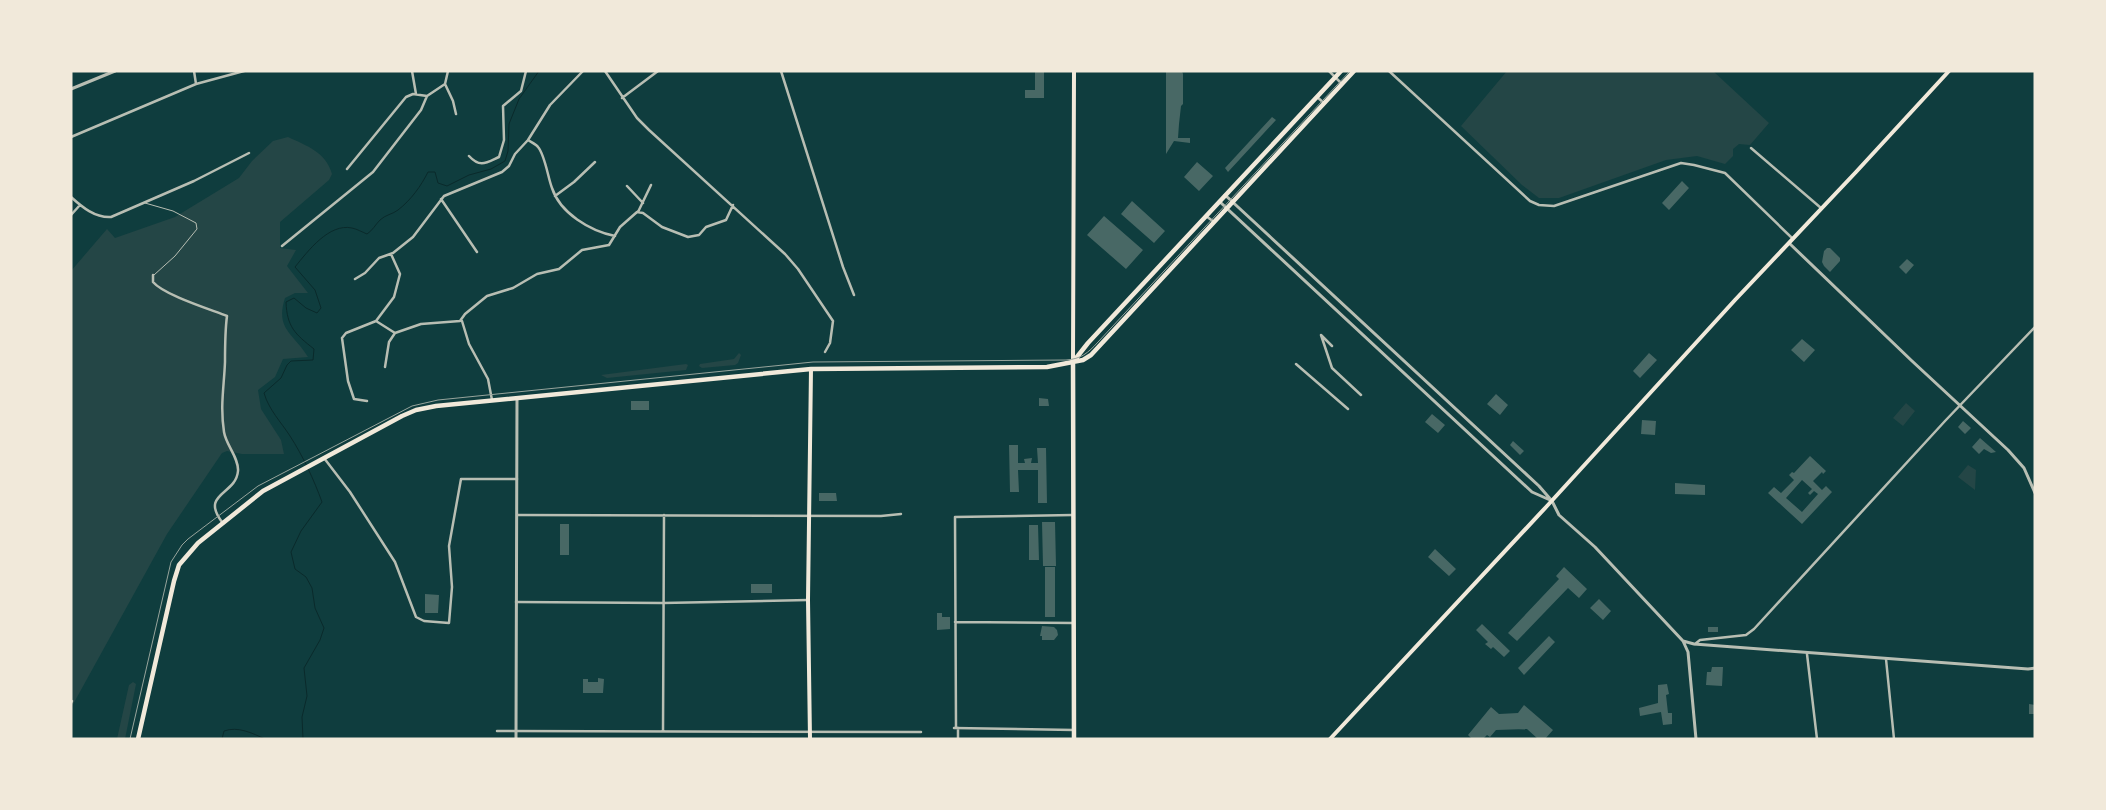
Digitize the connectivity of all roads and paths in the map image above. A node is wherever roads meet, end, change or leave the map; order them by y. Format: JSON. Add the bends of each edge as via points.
{"nodes":[{"id":1,"x":115,"y":71,"type":"edge"},
{"id":2,"x":194,"y":71,"type":"edge"},
{"id":3,"x":244,"y":71,"type":"edge"},
{"id":4,"x":412,"y":71,"type":"edge"},
{"id":5,"x":448,"y":71,"type":"edge"},
{"id":6,"x":526,"y":71,"type":"edge"},
{"id":7,"x":583,"y":71,"type":"edge"},
{"id":8,"x":605,"y":71,"type":"edge"},
{"id":9,"x":658,"y":71,"type":"edge"},
{"id":10,"x":781,"y":71,"type":"edge"},
{"id":11,"x":1074,"y":71,"type":"edge"},
{"id":12,"x":1329,"y":71,"type":"edge"},
{"id":13,"x":1341,"y":71,"type":"edge"},
{"id":14,"x":1354,"y":71,"type":"edge"},
{"id":15,"x":1389,"y":71,"type":"edge"},
{"id":16,"x":1949,"y":71,"type":"edge"},
{"id":17,"x":1335,"y":77,"type":"junction"},
{"id":18,"x":196,"y":84,"type":"junction"},
{"id":19,"x":445,"y":84,"type":"junction"},
{"id":20,"x":1342,"y":84,"type":"junction"},
{"id":21,"x":71,"y":89,"type":"edge"},
{"id":22,"x":416,"y":94,"type":"junction"},
{"id":23,"x":427,"y":96,"type":"junction"},
{"id":24,"x":1317,"y":97,"type":"junction"},
{"id":25,"x":622,"y":98,"type":"junction"},
{"id":26,"x":1324,"y":103,"type":"junction"},
{"id":27,"x":456,"y":114,"type":"dead end"},
{"id":28,"x":71,"y":137,"type":"edge"},
{"id":29,"x":528,"y":140,"type":"junction"},
{"id":30,"x":1752,"y":148,"type":"dead end"},
{"id":31,"x":1265,"y":151,"type":"junction"},
{"id":32,"x":248,"y":153,"type":"dead end"},
{"id":33,"x":469,"y":156,"type":"dead end"},
{"id":34,"x":1273,"y":158,"type":"junction"},
{"id":35,"x":595,"y":162,"type":"dead end"},
{"id":36,"x":346,"y":169,"type":"dead end"},
{"id":37,"x":1234,"y":184,"type":"junction"},
{"id":38,"x":651,"y":185,"type":"dead end"},
{"id":39,"x":628,"y":186,"type":"dead end"},
{"id":40,"x":1242,"y":191,"type":"junction"},
{"id":41,"x":1224,"y":195,"type":"junction"},
{"id":42,"x":71,"y":196,"type":"edge"},
{"id":43,"x":555,"y":196,"type":"junction"},
{"id":44,"x":441,"y":199,"type":"junction"},
{"id":45,"x":1219,"y":201,"type":"junction"},
{"id":46,"x":1232,"y":202,"type":"junction"},
{"id":47,"x":144,"y":203,"type":"junction"},
{"id":48,"x":643,"y":203,"type":"junction"},
{"id":49,"x":80,"y":205,"type":"junction"},
{"id":50,"x":733,"y":205,"type":"junction"},
{"id":51,"x":1227,"y":208,"type":"junction"},
{"id":52,"x":1821,"y":208,"type":"junction"},
{"id":53,"x":638,"y":212,"type":"junction"},
{"id":54,"x":71,"y":215,"type":"edge"},
{"id":55,"x":1206,"y":216,"type":"junction"},
{"id":56,"x":1214,"y":222,"type":"junction"},
{"id":57,"x":615,"y":236,"type":"junction"},
{"id":58,"x":1792,"y":238,"type":"junction"},
{"id":59,"x":1789,"y":242,"type":"junction"},
{"id":60,"x":1181,"y":243,"type":"junction"},
{"id":61,"x":282,"y":246,"type":"dead end"},
{"id":62,"x":1189,"y":249,"type":"junction"},
{"id":63,"x":477,"y":252,"type":"dead end"},
{"id":64,"x":391,"y":254,"type":"junction"},
{"id":65,"x":153,"y":275,"type":"joint"},
{"id":66,"x":355,"y":279,"type":"dead end"},
{"id":67,"x":854,"y":295,"type":"dead end"},
{"id":68,"x":1124,"y":303,"type":"junction"},
{"id":69,"x":1132,"y":310,"type":"junction"},
{"id":70,"x":376,"y":321,"type":"junction"},
{"id":71,"x":462,"y":321,"type":"junction"},
{"id":72,"x":2035,"y":327,"type":"edge"},
{"id":73,"x":395,"y":333,"type":"junction"},
{"id":74,"x":1332,"y":346,"type":"dead end"},
{"id":75,"x":1084,"y":348,"type":"junction"},
{"id":76,"x":825,"y":352,"type":"dead end"},
{"id":77,"x":1395,"y":354,"type":"junction"},
{"id":78,"x":1091,"y":355,"type":"junction"},
{"id":79,"x":1391,"y":360,"type":"junction"},
{"id":80,"x":1073,"y":362,"type":"junction"},
{"id":81,"x":1296,"y":364,"type":"dead end"},
{"id":82,"x":385,"y":367,"type":"dead end"},
{"id":83,"x":811,"y":369,"type":"junction"},
{"id":84,"x":1361,"y":395,"type":"dead end"},
{"id":85,"x":517,"y":398,"type":"junction"},
{"id":86,"x":492,"y":400,"type":"junction"},
{"id":87,"x":367,"y":401,"type":"dead end"},
{"id":88,"x":1959,"y":406,"type":"junction"},
{"id":89,"x":1348,"y":409,"type":"dead end"},
{"id":90,"x":1468,"y":421,"type":"junction"},
{"id":91,"x":1462,"y":427,"type":"junction"},
{"id":92,"x":324,"y":458,"type":"junction"},
{"id":93,"x":517,"y":479,"type":"junction"},
{"id":94,"x":2035,"y":494,"type":"edge"},
{"id":95,"x":1552,"y":501,"type":"junction"},
{"id":96,"x":901,"y":514,"type":"dead end"},
{"id":97,"x":518,"y":515,"type":"junction"},
{"id":98,"x":664,"y":515,"type":"junction"},
{"id":99,"x":1073,"y":515,"type":"junction"},
{"id":100,"x":809,"y":516,"type":"junction"},
{"id":101,"x":222,"y":522,"type":"junction"},
{"id":102,"x":808,"y":600,"type":"junction"},
{"id":103,"x":516,"y":602,"type":"junction"},
{"id":104,"x":663,"y":603,"type":"junction"},
{"id":105,"x":956,"y":622,"type":"junction"},
{"id":106,"x":1074,"y":623,"type":"junction"},
{"id":107,"x":1683,"y":641,"type":"junction"},
{"id":108,"x":1694,"y":644,"type":"junction"},
{"id":109,"x":1807,"y":654,"type":"junction"},
{"id":110,"x":1886,"y":659,"type":"junction"},
{"id":111,"x":2035,"y":668,"type":"edge"},
{"id":112,"x":956,"y":728,"type":"junction"},
{"id":113,"x":1074,"y":730,"type":"junction"},
{"id":114,"x":497,"y":731,"type":"dead end"},
{"id":115,"x":810,"y":731,"type":"junction"},
{"id":116,"x":516,"y":732,"type":"junction"},
{"id":117,"x":663,"y":732,"type":"junction"},
{"id":118,"x":920,"y":732,"type":"dead end"},
{"id":119,"x":138,"y":739,"type":"edge"},
{"id":120,"x":516,"y":739,"type":"edge"},
{"id":121,"x":810,"y":739,"type":"edge"},
{"id":122,"x":958,"y":739,"type":"edge"},
{"id":123,"x":1074,"y":739,"type":"edge"},
{"id":124,"x":1330,"y":739,"type":"edge"},
{"id":125,"x":1696,"y":739,"type":"edge"},
{"id":126,"x":1817,"y":739,"type":"edge"},
{"id":127,"x":1894,"y":739,"type":"edge"}],
"edges":[{"from":1,"to":21,"type":"street"},
{"from":2,"to":18,"type":"street"},
{"from":3,"to":18,"type":"street"},
{"from":4,"to":22,"type":"street"},
{"from":5,"to":19,"type":"street"},
{"from":6,"to":33,"type":"street","via":[[521,91],[503,106],[504,140],[499,157],[484,164]]},
{"from":7,"to":29,"type":"street","via":[[550,106]]},
{"from":8,"to":25,"type":"street"},
{"from":9,"to":25,"type":"street"},
{"from":10,"to":67,"type":"street"},
{"from":11,"to":80,"type":"main road"},
{"from":12,"to":17,"type":"street"},
{"from":13,"to":17,"type":"main road"},
{"from":14,"to":20,"type":"main road"},
{"from":15,"to":58,"type":"street","via":[[1530,201],[1554,206],[1681,163],[1694,164],[1725,173]]},
{"from":16,"to":52,"type":"main road"},
{"from":17,"to":20,"type":"street"},
{"from":17,"to":24,"type":"main road"},
{"from":18,"to":28,"type":"street"},
{"from":19,"to":23,"type":"street"},
{"from":19,"to":27,"type":"street"},
{"from":20,"to":26,"type":"main road"},
{"from":22,"to":23,"type":"street"},
{"from":22,"to":36,"type":"street","via":[[406,97]]},
{"from":23,"to":61,"type":"street","via":[[373,172]]},
{"from":24,"to":26,"type":"street"},
{"from":24,"to":31,"type":"main road"},
{"from":25,"to":50,"type":"street","via":[[686,166]]},
{"from":26,"to":34,"type":"main road"},
{"from":29,"to":43,"type":"street","via":[[539,147]]},
{"from":29,"to":44,"type":"street","via":[[502,172]]},
{"from":30,"to":52,"type":"street"},
{"from":31,"to":34,"type":"street"},
{"from":31,"to":37,"type":"main road"},
{"from":32,"to":47,"type":"street"},
{"from":34,"to":40,"type":"main road"},
{"from":35,"to":43,"type":"street"},
{"from":37,"to":40,"type":"street"},
{"from":37,"to":41,"type":"main road"},
{"from":38,"to":48,"type":"street"},
{"from":39,"to":48,"type":"street"},
{"from":40,"to":46,"type":"main road"},
{"from":41,"to":45,"type":"main road"},
{"from":41,"to":46,"type":"street"},
{"from":42,"to":49,"type":"street"},
{"from":43,"to":57,"type":"street","via":[[566,210],[589,226]]},
{"from":44,"to":63,"type":"street"},
{"from":44,"to":64,"type":"street","via":[[419,231]]},
{"from":45,"to":51,"type":"street"},
{"from":45,"to":55,"type":"main road"},
{"from":46,"to":51,"type":"main road"},
{"from":46,"to":77,"type":"street"},
{"from":47,"to":49,"type":"street","via":[[103,217]]},
{"from":47,"to":65,"type":"lane","via":[[173,211],[196,223],[196,229],[180,249]]},
{"from":48,"to":53,"type":"street"},
{"from":49,"to":54,"type":"street"},
{"from":50,"to":53,"type":"street","via":[[726,220],[706,227],[692,237],[662,227]]},
{"from":50,"to":76,"type":"street","via":[[790,259],[832,317],[834,325]]},
{"from":51,"to":56,"type":"main road"},
{"from":51,"to":79,"type":"street"},
{"from":52,"to":58,"type":"main road"},
{"from":53,"to":57,"type":"street","via":[[622,224]]},
{"from":55,"to":56,"type":"street"},
{"from":55,"to":60,"type":"main road"},
{"from":56,"to":62,"type":"main road"},
{"from":57,"to":71,"type":"street","via":[[609,245],[582,250],[559,269],[537,274],[513,288],[487,296],[465,314]]},
{"from":58,"to":59,"type":"main road"},
{"from":59,"to":88,"type":"street"},
{"from":59,"to":95,"type":"main road"},
{"from":60,"to":62,"type":"street"},
{"from":60,"to":68,"type":"main road"},
{"from":62,"to":69,"type":"main road"},
{"from":64,"to":66,"type":"street","via":[[379,258]]},
{"from":64,"to":70,"type":"street","via":[[400,277],[394,297]]},
{"from":65,"to":101,"type":"street","via":[[153,282],[174,296],[227,316],[222,408],[227,443],[238,469],[236,480],[215,503],[215,511]]},
{"from":68,"to":69,"type":"street"},
{"from":68,"to":75,"type":"main road"},
{"from":69,"to":78,"type":"main road"},
{"from":70,"to":73,"type":"street"},
{"from":70,"to":87,"type":"street","via":[[346,333],[341,341],[354,399]]},
{"from":71,"to":73,"type":"street","via":[[421,324]]},
{"from":71,"to":86,"type":"street","via":[[469,344],[488,379]]},
{"from":72,"to":88,"type":"street"},
{"from":73,"to":82,"type":"street","via":[[389,342]]},
{"from":74,"to":84,"type":"street","via":[[1320,334],[1332,368]]},
{"from":75,"to":78,"type":"street"},
{"from":75,"to":80,"type":"main road"},
{"from":77,"to":79,"type":"street"},
{"from":77,"to":90,"type":"street"},
{"from":78,"to":80,"type":"main road"},
{"from":79,"to":91,"type":"street"},
{"from":80,"to":83,"type":"main road","via":[[1047,367]]},
{"from":80,"to":99,"type":"main road"},
{"from":81,"to":89,"type":"street"},
{"from":83,"to":85,"type":"main road"},
{"from":83,"to":100,"type":"main road"},
{"from":85,"to":86,"type":"main road"},
{"from":85,"to":93,"type":"street"},
{"from":86,"to":92,"type":"main road","via":[[416,410]]},
{"from":88,"to":94,"type":"street","via":[[2024,468]]},
{"from":88,"to":108,"type":"street","via":[[1754,629],[1746,635],[1700,640]]},
{"from":90,"to":91,"type":"street"},
{"from":90,"to":95,"type":"street"},
{"from":91,"to":95,"type":"street","via":[[1532,492]]},
{"from":92,"to":93,"type":"street","via":[[380,535],[395,562],[416,618],[424,621],[449,623],[452,588],[449,546],[461,479]]},
{"from":92,"to":101,"type":"main road","via":[[263,492]]},
{"from":93,"to":97,"type":"street"},
{"from":95,"to":107,"type":"street","via":[[1558,515],[1594,547]]},
{"from":95,"to":124,"type":"main road"},
{"from":96,"to":100,"type":"street"},
{"from":97,"to":98,"type":"street"},
{"from":97,"to":103,"type":"street"},
{"from":98,"to":100,"type":"street"},
{"from":98,"to":104,"type":"street"},
{"from":99,"to":105,"type":"street","via":[[955,517]]},
{"from":99,"to":106,"type":"main road"},
{"from":100,"to":102,"type":"main road"},
{"from":101,"to":119,"type":"main road","via":[[179,565]]},
{"from":102,"to":104,"type":"street"},
{"from":102,"to":115,"type":"main road"},
{"from":103,"to":104,"type":"street"},
{"from":103,"to":116,"type":"street"},
{"from":104,"to":117,"type":"street"},
{"from":105,"to":106,"type":"street"},
{"from":105,"to":112,"type":"street"},
{"from":106,"to":113,"type":"main road"},
{"from":107,"to":108,"type":"street"},
{"from":107,"to":125,"type":"street","via":[[1688,652]]},
{"from":108,"to":109,"type":"street"},
{"from":109,"to":110,"type":"street"},
{"from":109,"to":126,"type":"street"},
{"from":110,"to":111,"type":"street"},
{"from":110,"to":127,"type":"street"},
{"from":112,"to":113,"type":"street"},
{"from":112,"to":122,"type":"street"},
{"from":113,"to":123,"type":"main road"},
{"from":114,"to":116,"type":"street"},
{"from":115,"to":117,"type":"street"},
{"from":115,"to":118,"type":"street"},
{"from":115,"to":121,"type":"main road"},
{"from":116,"to":117,"type":"street"},
{"from":116,"to":120,"type":"street"}]}
